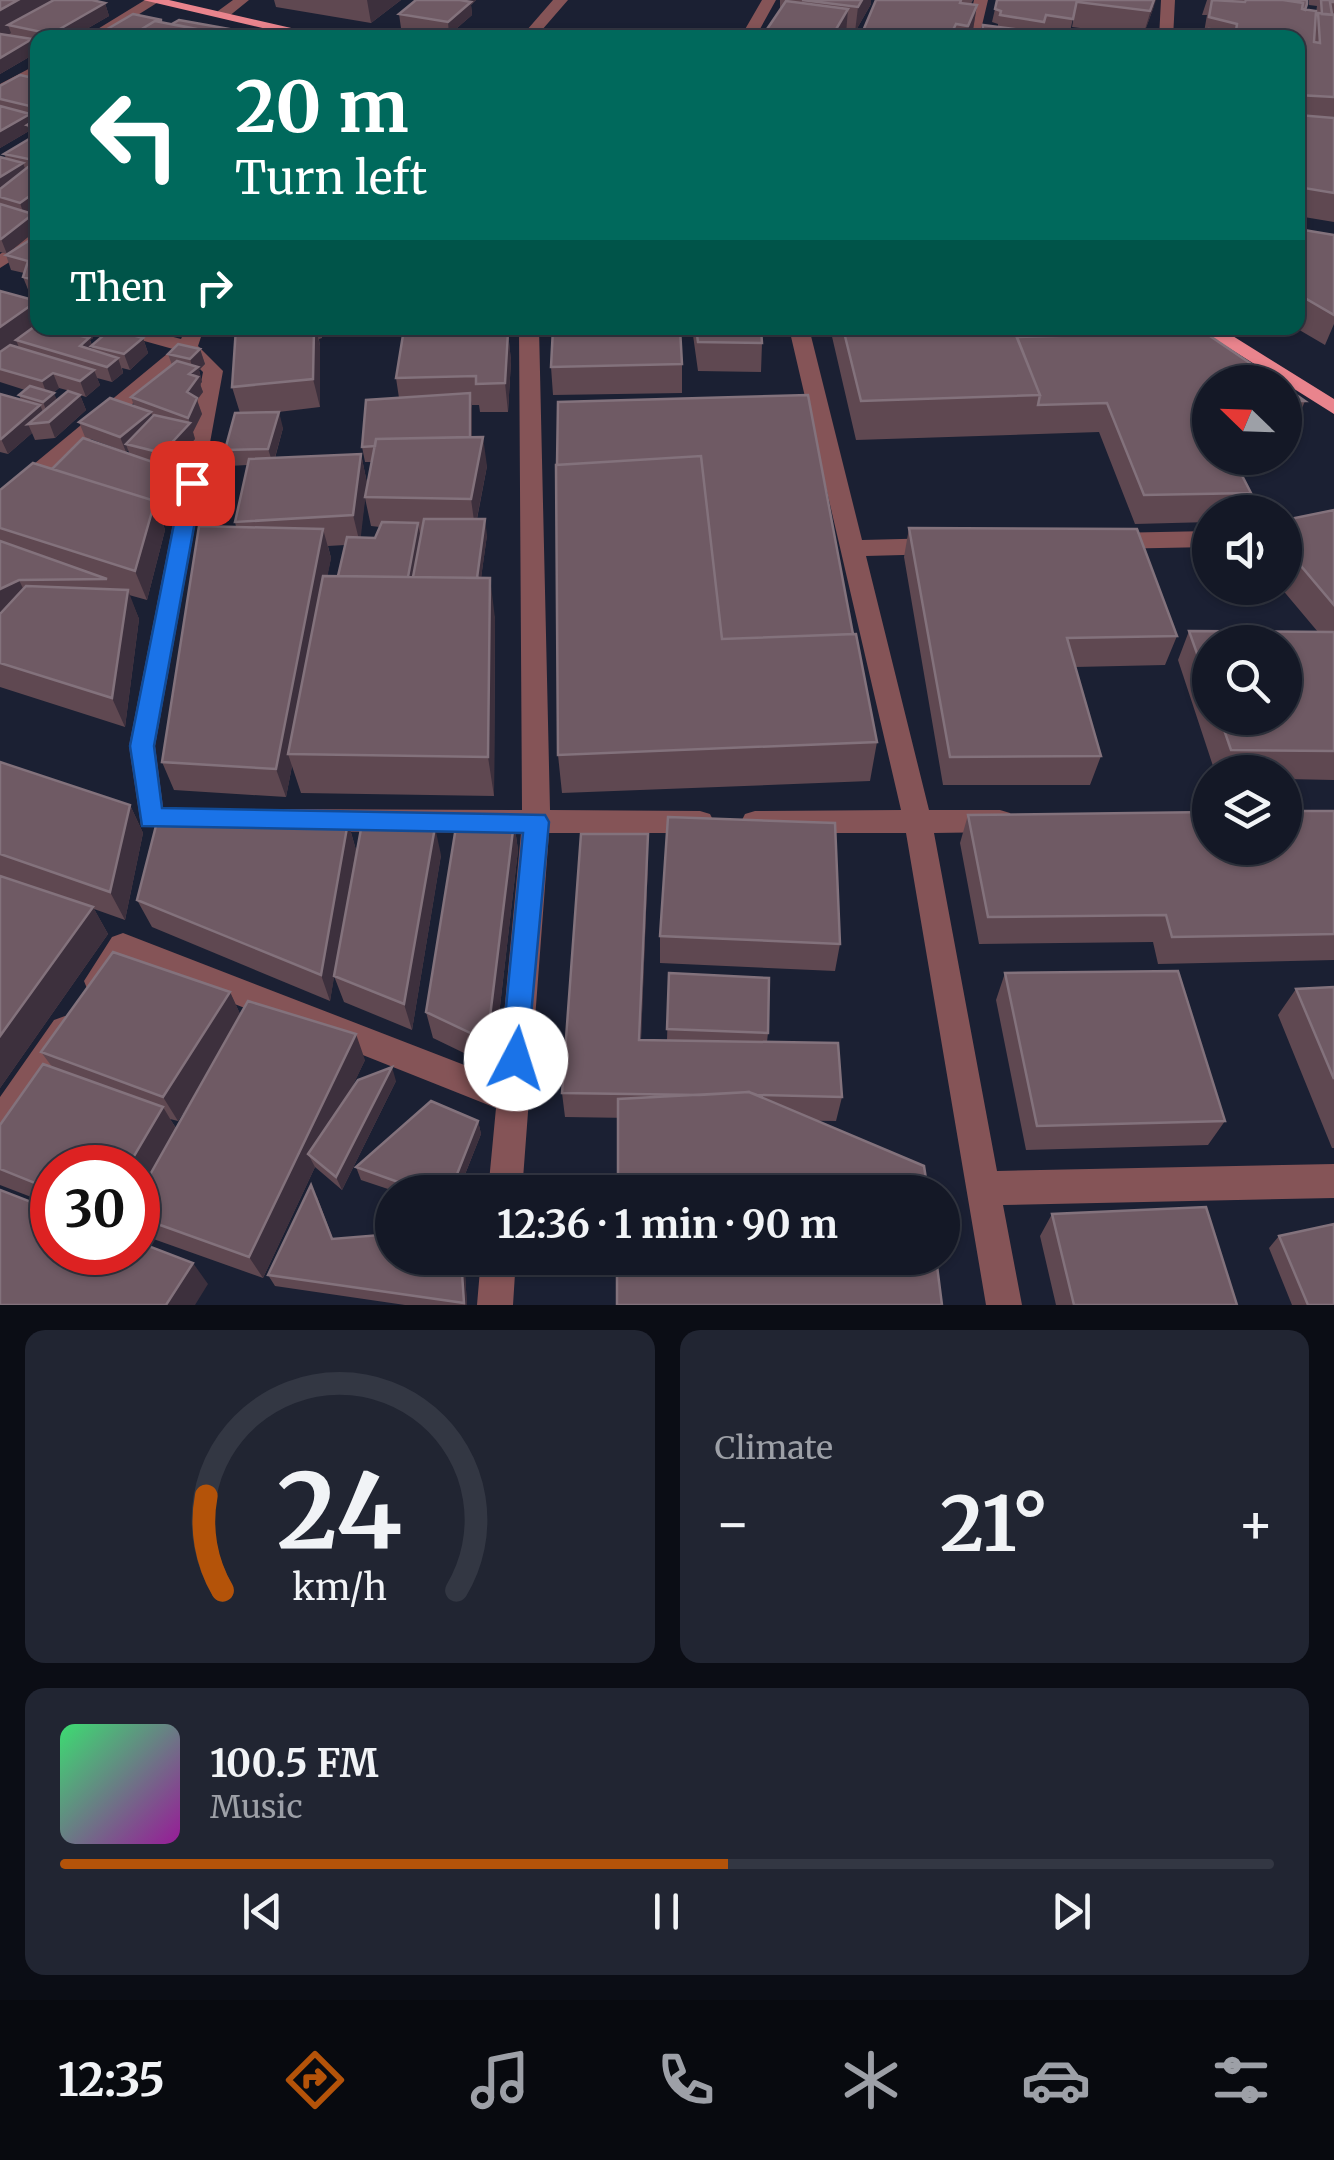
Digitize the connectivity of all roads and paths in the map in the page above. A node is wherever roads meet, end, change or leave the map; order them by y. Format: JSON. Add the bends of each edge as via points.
{"nodes":[{"id":1,"x":152,"y":0,"type":"edge"},
{"id":2,"x":242,"y":0,"type":"edge"},
{"id":3,"x":560,"y":0,"type":"edge"},
{"id":4,"x":770,"y":0,"type":"edge"},
{"id":5,"x":981,"y":0,"type":"edge"},
{"id":6,"x":1168,"y":0,"type":"edge"},
{"id":7,"x":223,"y":14,"type":"junction"},
{"id":8,"x":103,"y":30,"type":"edge"},
{"id":9,"x":291,"y":30,"type":"edge"},
{"id":10,"x":534,"y":30,"type":"edge"},
{"id":11,"x":753,"y":30,"type":"edge"},
{"id":12,"x":974,"y":30,"type":"edge"},
{"id":13,"x":1166,"y":30,"type":"edge"},
{"id":14,"x":30,"y":73,"type":"edge"},
{"id":15,"x":0,"y":90,"type":"edge"},
{"id":16,"x":30,"y":241,"type":"edge"},
{"id":17,"x":0,"y":263,"type":"edge"},
{"id":18,"x":529,"y":335,"type":"edge"},
{"id":19,"x":801,"y":335,"type":"edge"},
{"id":20,"x":1218,"y":335,"type":"edge"},
{"id":21,"x":192,"y":337,"type":"edge"},
{"id":22,"x":1334,"y":408,"type":"edge"},
{"id":23,"x":0,"y":504,"type":"edge"},
{"id":24,"x":1192,"y":539,"type":"edge"},
{"id":25,"x":1091,"y":542,"type":"edge"},
{"id":26,"x":972,"y":545,"type":"edge"},
{"id":27,"x":852,"y":548,"type":"junction"},
{"id":28,"x":209,"y":819,"type":"edge"},
{"id":29,"x":247,"y":819,"type":"edge"},
{"id":30,"x":1035,"y":820,"type":"edge"},
{"id":31,"x":918,"y":821,"type":"junction"},
{"id":32,"x":536,"y":822,"type":"junction"},
{"id":33,"x":512,"y":1098,"type":"junction"},
{"id":34,"x":0,"y":1125,"type":"edge"},
{"id":35,"x":506,"y":1175,"type":"edge"},
{"id":36,"x":1334,"y":1181,"type":"edge"},
{"id":37,"x":983,"y":1188,"type":"junction"},
{"id":38,"x":498,"y":1275,"type":"edge"},
{"id":39,"x":495,"y":1305,"type":"edge"},
{"id":40,"x":1004,"y":1305,"type":"edge"}],
"edges":[{"from":1,"to":7,"type":"main road"},
{"from":1,"to":8,"type":"street"},
{"from":2,"to":7,"type":"street"},
{"from":3,"to":10,"type":"street"},
{"from":4,"to":11,"type":"street"},
{"from":5,"to":12,"type":"street"},
{"from":6,"to":13,"type":"street"},
{"from":7,"to":9,"type":"main road"},
{"from":14,"to":15,"type":"street"},
{"from":16,"to":17,"type":"street"},
{"from":18,"to":32,"type":"street"},
{"from":19,"to":27,"type":"street"},
{"from":20,"to":22,"type":"main road"},
{"from":21,"to":23,"type":"street"},
{"from":21,"to":28,"type":"street","via":[[213,371],[142,746],[151,818]]},
{"from":24,"to":25,"type":"street"},
{"from":26,"to":27,"type":"street"},
{"from":27,"to":31,"type":"street"},
{"from":29,"to":32,"type":"street"},
{"from":30,"to":31,"type":"street"},
{"from":31,"to":32,"type":"street"},
{"from":31,"to":37,"type":"street"},
{"from":32,"to":33,"type":"street"},
{"from":33,"to":34,"type":"street","via":[[123,946]]},
{"from":33,"to":35,"type":"street"},
{"from":36,"to":37,"type":"street"},
{"from":37,"to":40,"type":"street"},
{"from":38,"to":39,"type":"street"}]}
